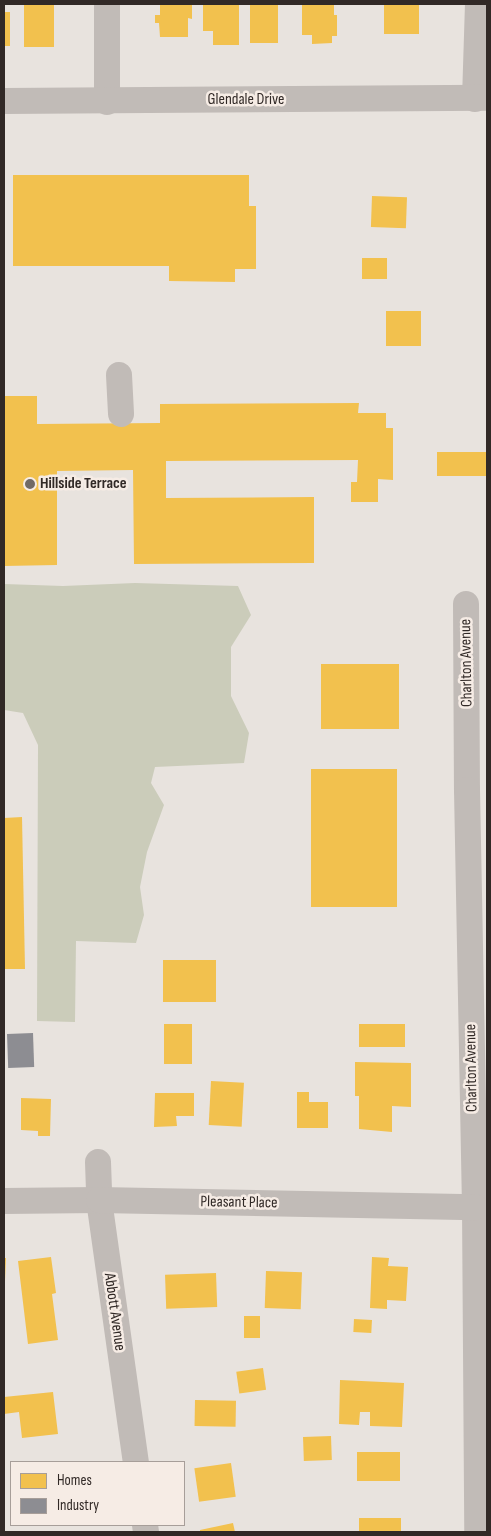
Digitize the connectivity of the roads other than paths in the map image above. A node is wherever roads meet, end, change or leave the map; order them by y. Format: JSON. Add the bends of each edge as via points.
{"nodes":[{"id":1,"x":107,"y":4,"type":"edge"},
{"id":2,"x":478,"y":4,"type":"edge"},
{"id":3,"x":481,"y":98,"type":"edge"},
{"id":4,"x":4,"y":101,"type":"edge"},
{"id":5,"x":107,"y":102,"type":"junction"},
{"id":6,"x":119,"y":375,"type":"dead end"},
{"id":7,"x":121,"y":414,"type":"dead end"},
{"id":8,"x":466,"y":604,"type":"dead end"},
{"id":9,"x":98,"y":1162,"type":"dead end"},
{"id":10,"x":98,"y":1200,"type":"junction"},
{"id":11,"x":4,"y":1201,"type":"edge"},
{"id":12,"x":475,"y":1207,"type":"junction"},
{"id":13,"x":136,"y":1461,"type":"edge"},
{"id":14,"x":477,"y":1532,"type":"edge"}],
"edges":[{"from":1,"to":5,"type":"street"},
{"from":2,"to":3,"type":"street"},
{"from":3,"to":5,"type":"street","name":"Glendale Drive"},
{"from":4,"to":5,"type":"street","name":"Glendale Drive"},
{"from":6,"to":7,"type":"street"},
{"from":8,"to":12,"type":"street","name":"Charlton Avenue"},
{"from":9,"to":10,"type":"street","name":"Abbott Avenue"},
{"from":10,"to":11,"type":"street","name":"Pleasant Place"},
{"from":10,"to":12,"type":"street","name":"Pleasant Place"},
{"from":10,"to":13,"type":"street","name":"Abbott Avenue"},
{"from":12,"to":14,"type":"street","name":"Charlton Avenue"}]}
